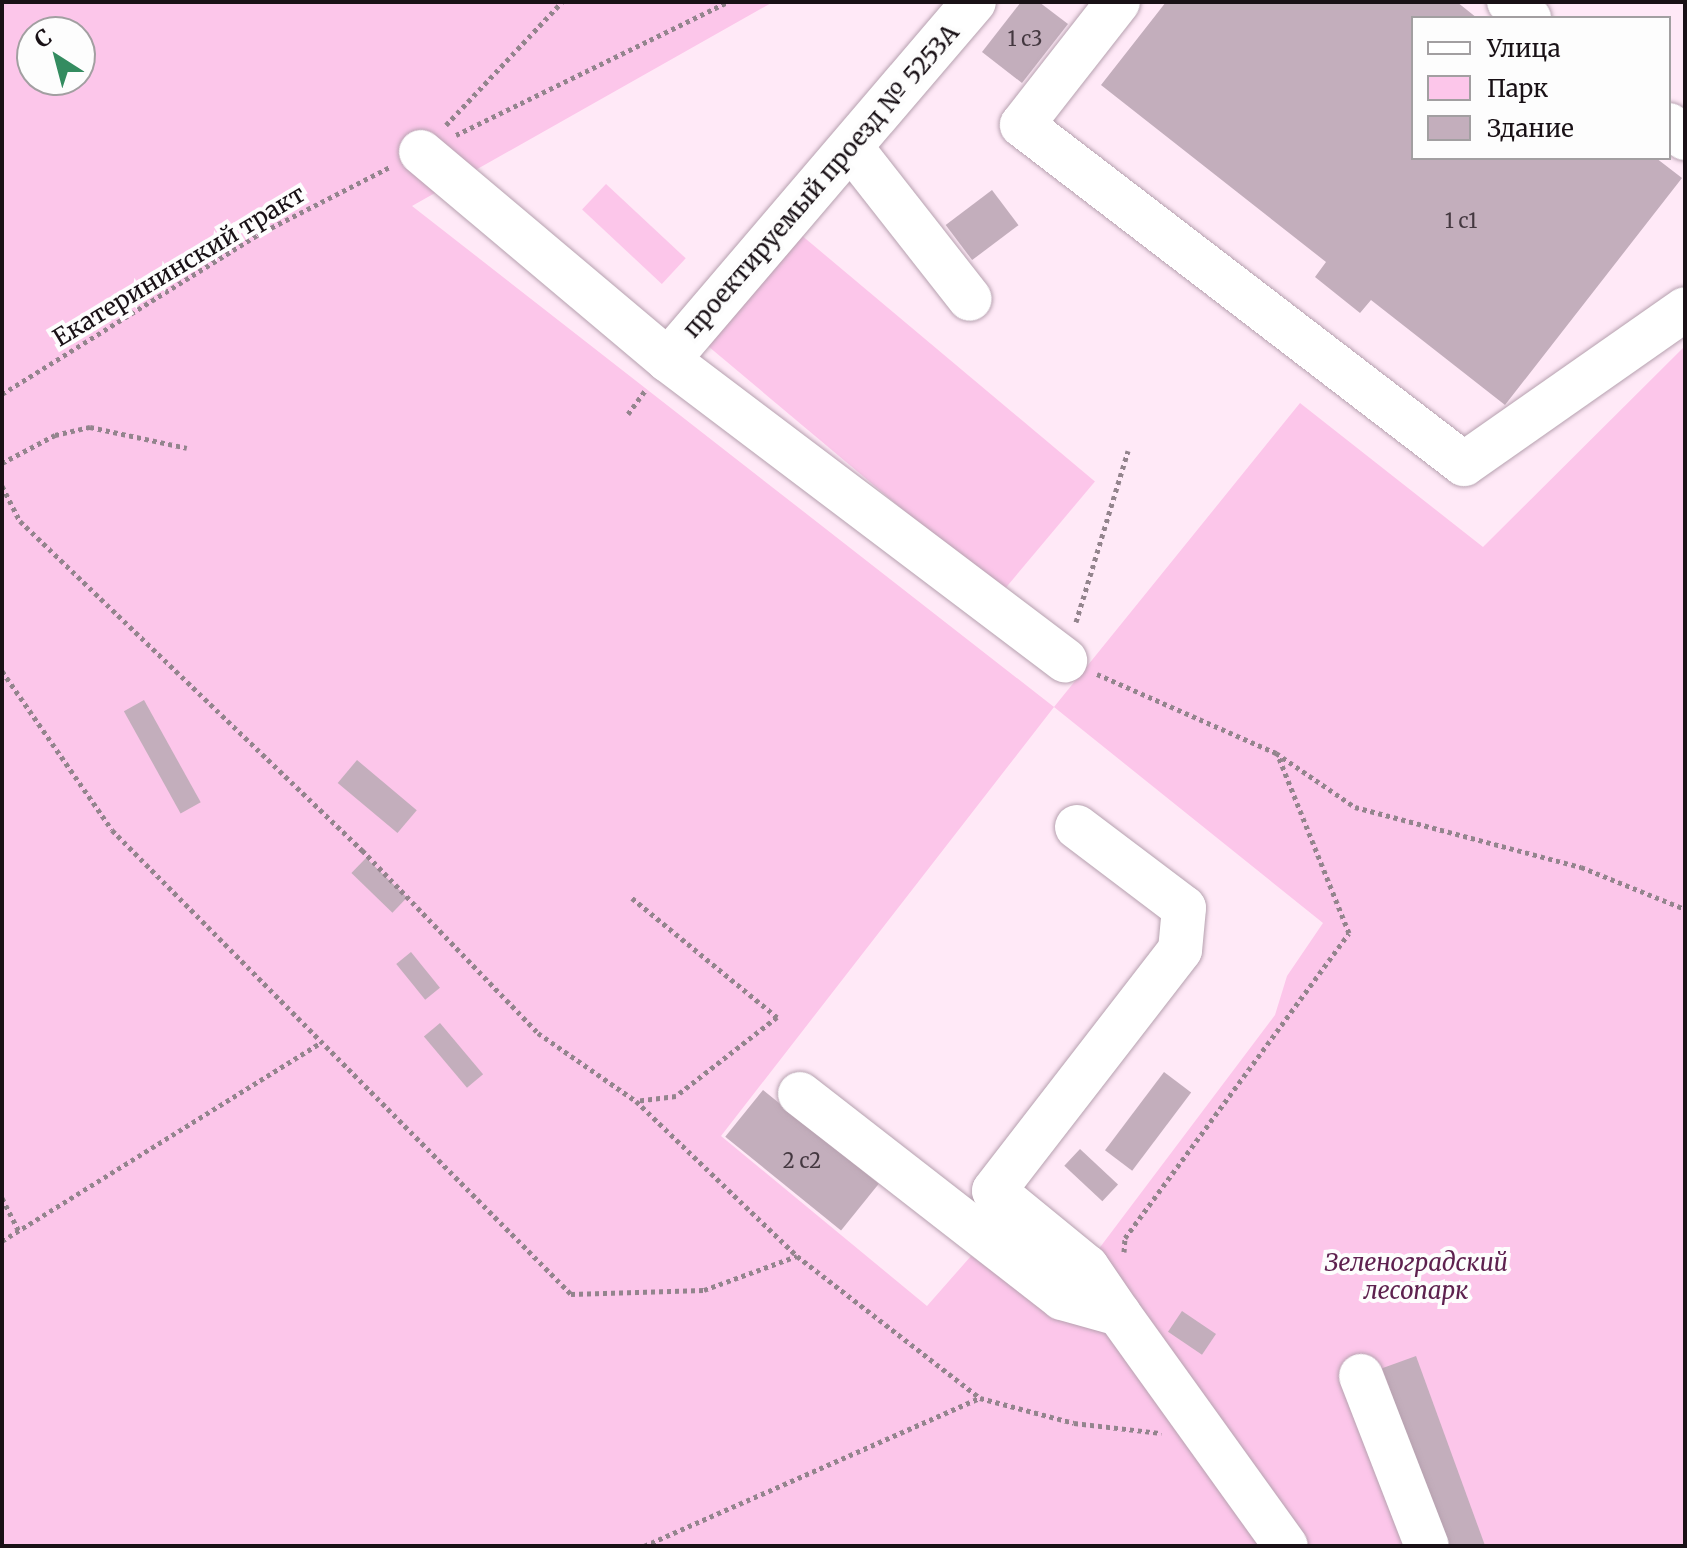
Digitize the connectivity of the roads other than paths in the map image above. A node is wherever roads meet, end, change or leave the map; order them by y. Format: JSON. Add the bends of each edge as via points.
{"nodes":[{"id":1,"x":974,"y":2,"type":"edge"},
{"id":2,"x":1118,"y":2,"type":"edge"},
{"id":3,"x":1509,"y":2,"type":"edge"},
{"id":4,"x":1526,"y":16,"type":"edge"},
{"id":5,"x":853,"y":150,"type":"junction"},
{"id":6,"x":421,"y":152,"type":"road end"},
{"id":7,"x":970,"y":299,"type":"dead end"},
{"id":8,"x":1685,"y":309,"type":"edge"},
{"id":9,"x":668,"y":360,"type":"junction"},
{"id":10,"x":1065,"y":660,"type":"road end"},
{"id":11,"x":1077,"y":827,"type":"dead end"},
{"id":12,"x":800,"y":1094,"type":"dead end"},
{"id":13,"x":1119,"y":1314,"type":"junction"},
{"id":14,"x":1361,"y":1376,"type":"dead end"},
{"id":15,"x":1286,"y":1546,"type":"edge"},
{"id":16,"x":1427,"y":1546,"type":"edge"}],
"edges":[{"from":1,"to":5,"type":"lane","name":"проектируемый проезд № 5253А"},
{"from":2,"to":8,"type":"lane","via":[[1022,125],[1464,464]]},
{"from":3,"to":4,"type":"lane"},
{"from":5,"to":7,"type":"lane"},
{"from":5,"to":9,"type":"lane","name":"проектируемый проезд № 5253А"},
{"from":6,"to":9,"type":"lane"},
{"from":9,"to":10,"type":"lane"},
{"from":11,"to":13,"type":"lane","via":[[1184,908],[1180,950],[994,1191],[1087,1267]]},
{"from":12,"to":13,"type":"lane","via":[[1062,1298]]},
{"from":13,"to":15,"type":"lane"},
{"from":14,"to":16,"type":"lane"}]}
